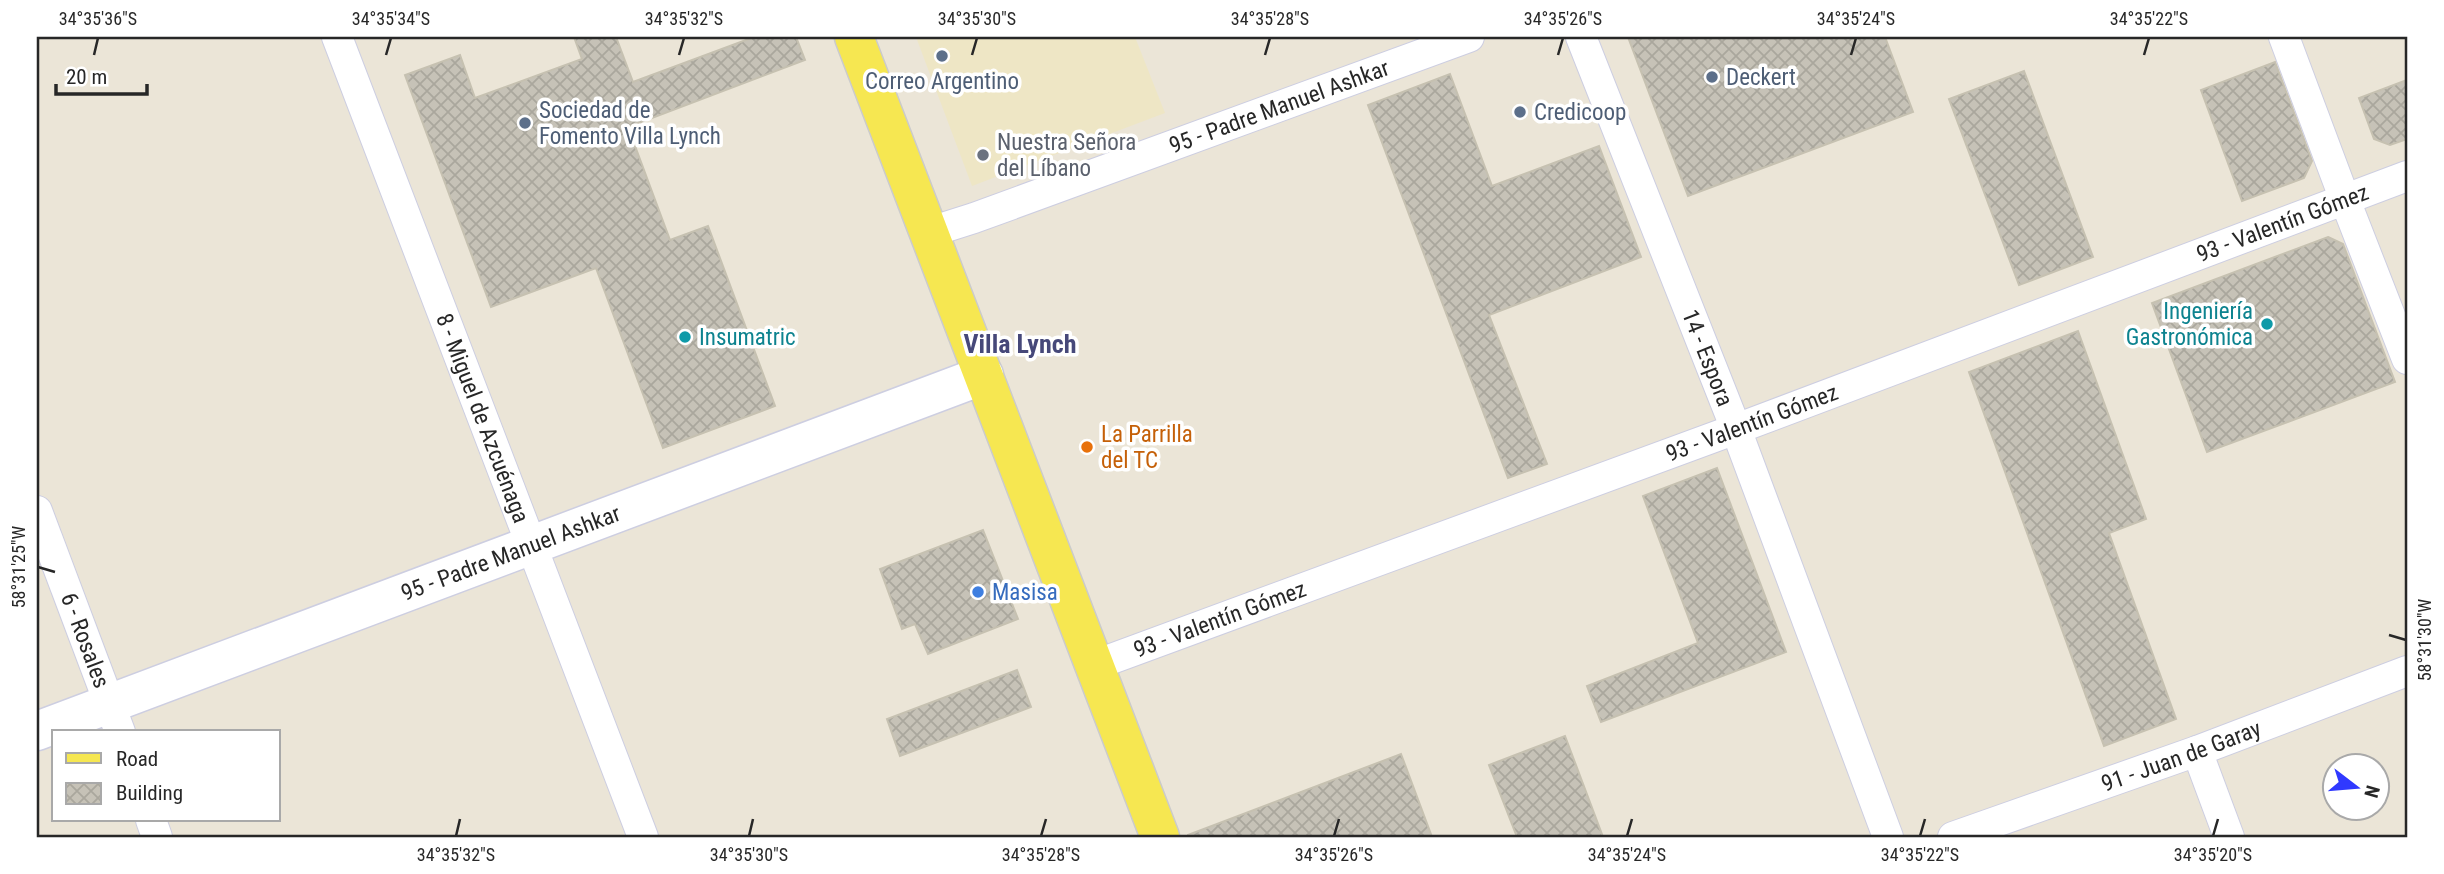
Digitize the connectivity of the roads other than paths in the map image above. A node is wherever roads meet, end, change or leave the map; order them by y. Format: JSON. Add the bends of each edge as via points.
{"nodes":[{"id":1,"x":337,"y":37,"type":"edge"},
{"id":2,"x":854,"y":37,"type":"edge"},
{"id":3,"x":1469,"y":37,"type":"edge"},
{"id":4,"x":1581,"y":37,"type":"edge"},
{"id":5,"x":2284,"y":37,"type":"edge"},
{"id":6,"x":2407,"y":176,"type":"edge"},
{"id":7,"x":2344,"y":200,"type":"junction"},
{"id":8,"x":930,"y":232,"type":"junction"},
{"id":9,"x":2407,"y":359,"type":"edge"},
{"id":10,"x":984,"y":375,"type":"junction"},
{"id":11,"x":1736,"y":429,"type":"junction"},
{"id":12,"x":37,"y":511,"type":"edge"},
{"id":13,"x":533,"y":546,"type":"junction"},
{"id":14,"x":1095,"y":665,"type":"junction"},
{"id":15,"x":2407,"y":671,"type":"edge"},
{"id":16,"x":115,"y":718,"type":"edge"},
{"id":17,"x":37,"y":731,"type":"edge"},
{"id":18,"x":2197,"y":751,"type":"junction"},
{"id":19,"x":643,"y":837,"type":"edge"},
{"id":20,"x":1160,"y":837,"type":"edge"},
{"id":21,"x":1888,"y":837,"type":"edge"},
{"id":22,"x":1953,"y":837,"type":"edge"},
{"id":23,"x":2229,"y":837,"type":"edge"}],
"edges":[{"from":1,"to":13,"type":"street","name":"8 - Miguel de Azcuénaga"},
{"from":2,"to":8,"type":"main road"},
{"from":3,"to":8,"type":"street","name":"95 - Padre Manuel Ashkar"},
{"from":4,"to":11,"type":"street","name":"14 - Espora"},
{"from":5,"to":7,"type":"street"},
{"from":6,"to":7,"type":"street","name":"93 - Valentín Gómez"},
{"from":7,"to":9,"type":"street"},
{"from":7,"to":11,"type":"street","name":"93 - Valentín Gómez"},
{"from":8,"to":10,"type":"main road"},
{"from":10,"to":13,"type":"street","name":"95 - Padre Manuel Ashkar"},
{"from":10,"to":14,"type":"main road"},
{"from":11,"to":14,"type":"street","name":"93 - Valentín Gómez"},
{"from":11,"to":21,"type":"street","name":"14 - Espora"},
{"from":12,"to":16,"type":"street","name":"6 - Rosales"},
{"from":13,"to":16,"type":"street","name":"95 - Padre Manuel Ashkar"},
{"from":13,"to":19,"type":"street","name":"8 - Miguel de Azcuénaga"},
{"from":14,"to":20,"type":"main road"},
{"from":15,"to":18,"type":"street","name":"91 - Juan de Garay"},
{"from":16,"to":17,"type":"street","name":"95 - Padre Manuel Ashkar"},
{"from":18,"to":22,"type":"street","name":"91 - Juan de Garay"},
{"from":18,"to":23,"type":"street"}]}
